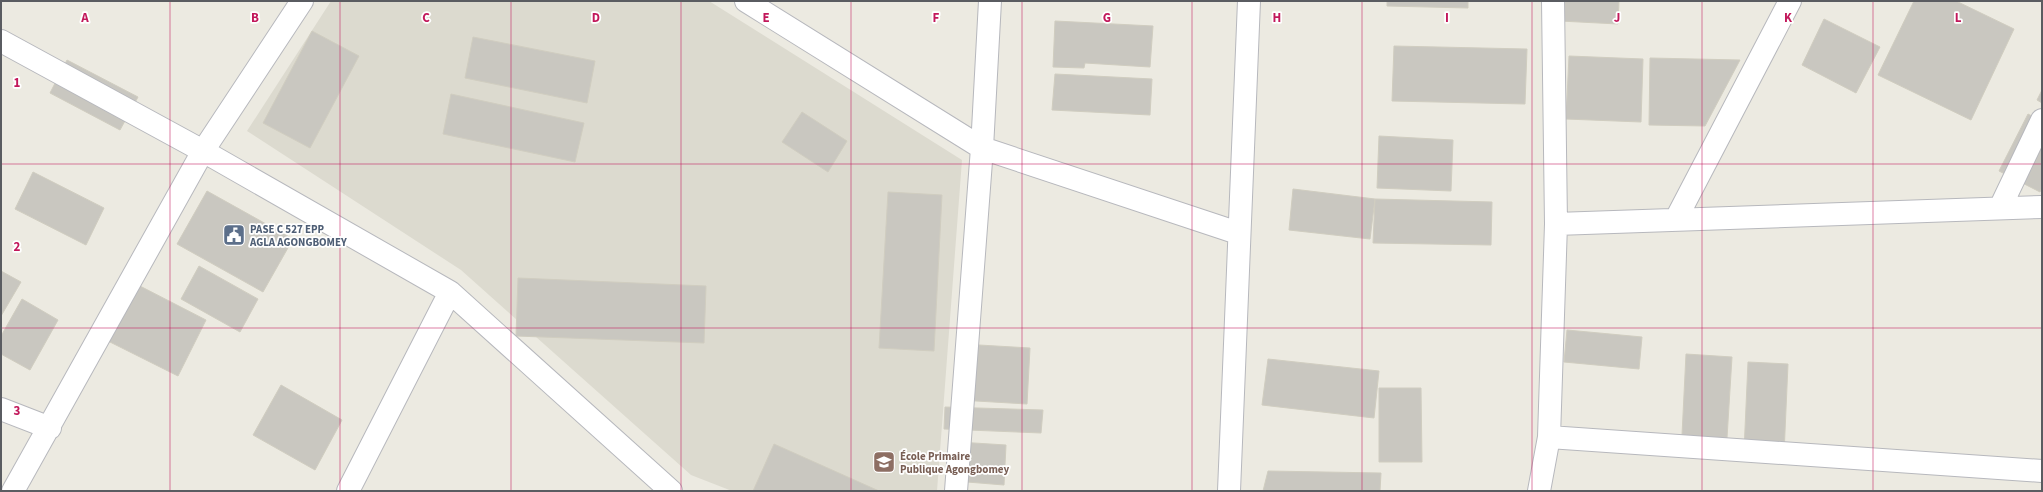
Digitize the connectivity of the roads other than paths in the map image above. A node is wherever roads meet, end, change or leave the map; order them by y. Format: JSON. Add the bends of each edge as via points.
{"nodes":[{"id":1,"x":302,"y":1,"type":"edge"},
{"id":2,"x":746,"y":1,"type":"edge"},
{"id":3,"x":990,"y":1,"type":"edge"},
{"id":4,"x":1249,"y":1,"type":"edge"},
{"id":5,"x":1553,"y":1,"type":"edge"},
{"id":6,"x":1790,"y":1,"type":"edge"},
{"id":7,"x":1,"y":41,"type":"edge"},
{"id":8,"x":2042,"y":120,"type":"edge"},
{"id":9,"x":982,"y":148,"type":"junction"},
{"id":10,"x":203,"y":151,"type":"junction"},
{"id":11,"x":2000,"y":208,"type":"junction"},
{"id":12,"x":2042,"y":208,"type":"edge"},
{"id":13,"x":1676,"y":219,"type":"junction"},
{"id":14,"x":1556,"y":224,"type":"junction"},
{"id":15,"x":1238,"y":233,"type":"junction"},
{"id":16,"x":450,"y":292,"type":"junction"},
{"id":17,"x":1,"y":409,"type":"edge"},
{"id":18,"x":50,"y":428,"type":"junction"},
{"id":19,"x":1549,"y":437,"type":"junction"},
{"id":20,"x":2042,"y":471,"type":"edge"},
{"id":21,"x":13,"y":491,"type":"edge"},
{"id":22,"x":348,"y":491,"type":"edge"},
{"id":23,"x":670,"y":491,"type":"edge"},
{"id":24,"x":956,"y":491,"type":"edge"},
{"id":25,"x":1229,"y":491,"type":"edge"},
{"id":26,"x":1539,"y":491,"type":"edge"}],
"edges":[{"from":1,"to":10,"type":"street"},
{"from":2,"to":9,"type":"street"},
{"from":3,"to":9,"type":"street"},
{"from":4,"to":15,"type":"street"},
{"from":5,"to":14,"type":"street"},
{"from":6,"to":13,"type":"street"},
{"from":7,"to":10,"type":"street"},
{"from":8,"to":11,"type":"street"},
{"from":9,"to":15,"type":"street"},
{"from":9,"to":24,"type":"street"},
{"from":10,"to":16,"type":"street"},
{"from":10,"to":18,"type":"street"},
{"from":11,"to":12,"type":"street"},
{"from":11,"to":13,"type":"street"},
{"from":13,"to":14,"type":"street"},
{"from":14,"to":19,"type":"street"},
{"from":15,"to":25,"type":"street"},
{"from":16,"to":22,"type":"street"},
{"from":16,"to":23,"type":"street"},
{"from":17,"to":18,"type":"street"},
{"from":18,"to":21,"type":"street"},
{"from":19,"to":20,"type":"street"},
{"from":19,"to":26,"type":"street"}]}
